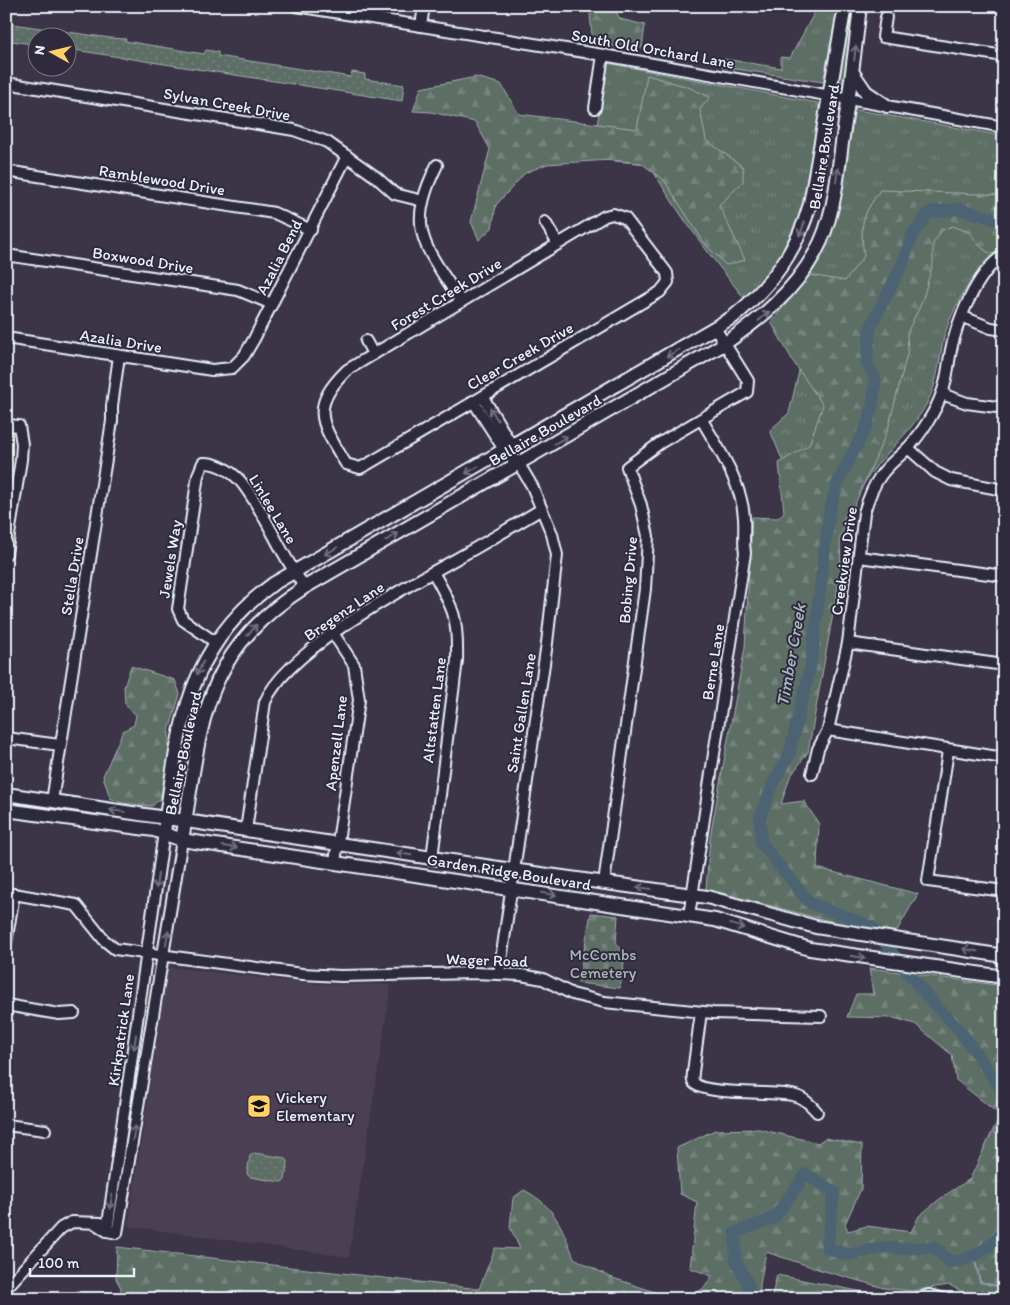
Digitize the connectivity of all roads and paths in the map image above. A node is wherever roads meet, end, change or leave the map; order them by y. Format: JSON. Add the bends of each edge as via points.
{"nodes":[{"id":1,"x":296,"y":6,"type":"edge"},
{"id":2,"x":424,"y":6,"type":"edge"},
{"id":3,"x":845,"y":6,"type":"edge"},
{"id":4,"x":860,"y":6,"type":"edge"},
{"id":5,"x":323,"y":8,"type":"edge"},
{"id":6,"x":886,"y":17,"type":"dead end"},
{"id":7,"x":421,"y":26,"type":"junction"},
{"id":8,"x":603,"y":55,"type":"junction"},
{"id":9,"x":1004,"y":56,"type":"edge"},
{"id":10,"x":853,"y":73,"type":"junction"},
{"id":11,"x":6,"y":83,"type":"edge"},
{"id":12,"x":830,"y":96,"type":"junction"},
{"id":13,"x":848,"y":99,"type":"junction"},
{"id":14,"x":887,"y":106,"type":"junction"},
{"id":15,"x":595,"y":108,"type":"dead end"},
{"id":16,"x":1004,"y":127,"type":"edge"},
{"id":17,"x":347,"y":156,"type":"junction"},
{"id":18,"x":437,"y":165,"type":"dead end"},
{"id":19,"x":6,"y":171,"type":"edge"},
{"id":20,"x":423,"y":201,"type":"junction"},
{"id":21,"x":545,"y":222,"type":"dead end"},
{"id":22,"x":311,"y":230,"type":"junction"},
{"id":23,"x":558,"y":244,"type":"junction"},
{"id":24,"x":646,"y":246,"type":"joint"},
{"id":25,"x":6,"y":255,"type":"edge"},
{"id":26,"x":1004,"y":255,"type":"edge"},
{"id":27,"x":461,"y":302,"type":"junction"},
{"id":28,"x":272,"y":304,"type":"junction"},
{"id":29,"x":963,"y":317,"type":"junction"},
{"id":30,"x":715,"y":328,"type":"junction"},
{"id":31,"x":1004,"y":330,"type":"edge"},
{"id":32,"x":6,"y":338,"type":"edge"},
{"id":33,"x":366,"y":341,"type":"dead end"},
{"id":34,"x":724,"y":344,"type":"junction"},
{"id":35,"x":373,"y":354,"type":"junction"},
{"id":36,"x":119,"y":356,"type":"junction"},
{"id":37,"x":232,"y":368,"type":"joint"},
{"id":38,"x":942,"y":394,"type":"junction"},
{"id":39,"x":478,"y":399,"type":"junction"},
{"id":40,"x":1004,"y":408,"type":"edge"},
{"id":41,"x":702,"y":420,"type":"junction"},
{"id":42,"x":6,"y":424,"type":"edge"},
{"id":43,"x":908,"y":448,"type":"junction"},
{"id":44,"x":509,"y":449,"type":"junction"},
{"id":45,"x":203,"y":464,"type":"joint"},
{"id":46,"x":346,"y":464,"type":"joint"},
{"id":47,"x":519,"y":464,"type":"junction"},
{"id":48,"x":1004,"y":490,"type":"edge"},
{"id":49,"x":540,"y":510,"type":"junction"},
{"id":50,"x":6,"y":554,"type":"edge"},
{"id":51,"x":859,"y":557,"type":"junction"},
{"id":52,"x":433,"y":572,"type":"junction"},
{"id":53,"x":293,"y":573,"type":"junction"},
{"id":54,"x":1004,"y":576,"type":"edge"},
{"id":55,"x":304,"y":588,"type":"junction"},
{"id":56,"x":333,"y":633,"type":"junction"},
{"id":57,"x":215,"y":642,"type":"junction"},
{"id":58,"x":848,"y":644,"type":"junction"},
{"id":59,"x":1004,"y":665,"type":"edge"},
{"id":60,"x":828,"y":730,"type":"junction"},
{"id":61,"x":6,"y":738,"type":"edge"},
{"id":62,"x":60,"y":745,"type":"junction"},
{"id":63,"x":948,"y":750,"type":"junction"},
{"id":64,"x":1004,"y":758,"type":"edge"},
{"id":65,"x":812,"y":774,"type":"dead end"},
{"id":66,"x":6,"y":794,"type":"edge"},
{"id":67,"x":52,"y":801,"type":"junction"},
{"id":68,"x":6,"y":809,"type":"edge"},
{"id":69,"x":166,"y":818,"type":"junction"},
{"id":70,"x":185,"y":820,"type":"junction"},
{"id":71,"x":246,"y":830,"type":"junction"},
{"id":72,"x":164,"y":832,"type":"junction"},
{"id":73,"x":182,"y":840,"type":"junction"},
{"id":74,"x":338,"y":844,"type":"junction"},
{"id":75,"x":432,"y":858,"type":"junction"},
{"id":76,"x":335,"y":862,"type":"junction"},
{"id":77,"x":512,"y":870,"type":"junction"},
{"id":78,"x":604,"y":882,"type":"junction"},
{"id":79,"x":510,"y":888,"type":"junction"},
{"id":80,"x":1004,"y":891,"type":"edge"},
{"id":81,"x":692,"y":895,"type":"junction"},
{"id":82,"x":689,"y":916,"type":"junction"},
{"id":83,"x":6,"y":943,"type":"edge"},
{"id":84,"x":147,"y":953,"type":"junction"},
{"id":85,"x":164,"y":956,"type":"junction"},
{"id":86,"x":1004,"y":956,"type":"edge"},
{"id":87,"x":499,"y":974,"type":"junction"},
{"id":88,"x":1004,"y":977,"type":"edge"},
{"id":89,"x":6,"y":1006,"type":"edge"},
{"id":90,"x":701,"y":1012,"type":"junction"},
{"id":91,"x":74,"y":1013,"type":"dead end"},
{"id":92,"x":821,"y":1016,"type":"dead end"},
{"id":93,"x":817,"y":1112,"type":"dead end"},
{"id":94,"x":6,"y":1125,"type":"edge"},
{"id":95,"x":45,"y":1130,"type":"dead end"},
{"id":96,"x":113,"y":1227,"type":"junction"},
{"id":97,"x":8,"y":1282,"type":"edge"},
{"id":98,"x":917,"y":1299,"type":"edge"},
{"id":99,"x":944,"y":1299,"type":"edge"}],
"edges":[{"from":1,"to":5,"type":"street","name":"South Old Orchard Lane"},
{"from":2,"to":7,"type":"street"},
{"from":3,"to":12,"type":"main road","name":"Bellaire Boulevard"},
{"from":10,"to":4,"type":"main road","name":"Bellaire Boulevard","one_way":true},
{"from":5,"to":7,"type":"street","name":"South Old Orchard Lane"},
{"from":6,"to":9,"type":"street","via":[[882,37]]},
{"from":7,"to":8,"type":"street","name":"South Old Orchard Lane"},
{"from":8,"to":12,"type":"street","name":"South Old Orchard Lane"},
{"from":8,"to":15,"type":"street"},
{"from":10,"to":13,"type":"main road","name":"Bellaire Boulevard"},
{"from":10,"to":14,"type":"main road","via":[[866,92]]},
{"from":11,"to":17,"type":"street","name":"Sylvan Creek Drive","via":[[294,130],[326,142]]},
{"from":12,"to":13,"type":"street","name":"South Old Orchard Lane"},
{"from":12,"to":30,"type":"main road","name":"Bellaire Boulevard","one_way":true,"via":[[804,228],[779,271],[753,300]]},
{"from":13,"to":14,"type":"street","name":"South Old Orchard Lane"},
{"from":34,"to":13,"type":"main road","name":"Bellaire Boulevard","one_way":true,"via":[[765,315],[786,294],[816,252],[831,213]]},
{"from":14,"to":16,"type":"street","name":"South Old Orchard Lane"},
{"from":17,"to":20,"type":"street","name":"Sylvan Creek Drive","via":[[395,194]]},
{"from":17,"to":22,"type":"street","name":"Azalia Bend"},
{"from":18,"to":20,"type":"street"},
{"from":19,"to":22,"type":"street","name":"Ramblewood Drive","via":[[274,213]]},
{"from":20,"to":27,"type":"street","via":[[422,236]]},
{"from":21,"to":23,"type":"street"},
{"from":22,"to":28,"type":"street","name":"Azalia Bend"},
{"from":23,"to":24,"type":"street","name":"Forest Creek Drive","via":[[614,214],[624,218]]},
{"from":23,"to":27,"type":"street","name":"Forest Creek Drive"},
{"from":24,"to":39,"type":"street","name":"Clear Creek Drive","via":[[667,273],[668,282],[660,292]]},
{"from":25,"to":28,"type":"street","name":"Boxwood Drive","via":[[238,290]]},
{"from":26,"to":29,"type":"street","name":"Creekview Drive","via":[[982,274]]},
{"from":27,"to":35,"type":"street","name":"Forest Creek Drive"},
{"from":28,"to":37,"type":"street","name":"Azalia Bend","via":[[249,348]]},
{"from":29,"to":31,"type":"street"},
{"from":29,"to":38,"type":"street","name":"Creekview Drive","via":[[954,336]]},
{"from":30,"to":34,"type":"street","name":"Bobing Drive"},
{"from":30,"to":44,"type":"main road","name":"Bellaire Boulevard","one_way":true},
{"from":32,"to":36,"type":"street","name":"Azalia Drive"},
{"from":33,"to":35,"type":"street"},
{"from":34,"to":41,"type":"street","name":"Bobing Drive","via":[[748,381],[748,388],[744,395]]},
{"from":47,"to":34,"type":"main road","name":"Bellaire Boulevard","one_way":true},
{"from":35,"to":46,"type":"street","name":"Forest Creek Drive","via":[[332,384],[323,404],[323,423]]},
{"from":36,"to":37,"type":"street","name":"Azalia Drive","via":[[212,370]]},
{"from":36,"to":62,"type":"street","name":"Stella Drive","via":[[112,421]]},
{"from":38,"to":40,"type":"street","via":[[967,403]]},
{"from":38,"to":43,"type":"street","name":"Creekview Drive"},
{"from":39,"to":44,"type":"street","name":"Saint Gallen Lane"},
{"from":39,"to":46,"type":"street","name":"Clear Creek Drive","via":[[360,468]]},
{"from":41,"to":78,"type":"street","name":"Bobing Drive","via":[[660,443],[627,467],[648,536],[645,588]]},
{"from":41,"to":81,"type":"street","name":"Berne Lane","via":[[726,461],[738,494],[744,518],[745,553]]},
{"from":42,"to":50,"type":"street","via":[[19,426],[22,444]]},
{"from":43,"to":48,"type":"street","via":[[935,472],[951,480]]},
{"from":43,"to":51,"type":"street","name":"Creekview Drive","via":[[891,463],[874,488],[864,513]]},
{"from":44,"to":47,"type":"street","name":"Saint Gallen Lane"},
{"from":44,"to":53,"type":"main road","name":"Bellaire Boulevard","one_way":true},
{"from":45,"to":53,"type":"street","name":"Linlee Lane","via":[[223,467],[245,486]]},
{"from":45,"to":57,"type":"street","name":"Jewels Way","via":[[198,476],[178,609],[183,620]]},
{"from":47,"to":49,"type":"street","name":"Saint Gallen Lane","via":[[532,486]]},
{"from":55,"to":47,"type":"main road","name":"Bellaire Boulevard","one_way":true},
{"from":49,"to":52,"type":"street","name":"Bregenz Lane"},
{"from":49,"to":77,"type":"street","name":"Saint Gallen Lane","via":[[552,534],[557,555],[547,643]]},
{"from":51,"to":54,"type":"street"},
{"from":51,"to":58,"type":"street","name":"Creekview Drive"},
{"from":52,"to":56,"type":"street","name":"Bregenz Lane"},
{"from":52,"to":75,"type":"street","name":"Altstatten Lane","via":[[454,611],[457,660]]},
{"from":53,"to":55,"type":"street","name":"Linlee Lane"},
{"from":53,"to":57,"type":"main road","name":"Bellaire Boulevard","via":[[244,606]]},
{"from":70,"to":55,"type":"main road","name":"Bellaire Boulevard","one_way":true,"via":[[204,714],[218,677],[263,618]]},
{"from":56,"to":71,"type":"street","name":"Bregenz Lane","via":[[279,678],[265,702]]},
{"from":56,"to":74,"type":"street","name":"Apenzell Lane","via":[[354,665],[359,700]]},
{"from":57,"to":69,"type":"main road","name":"Bellaire Boulevard","one_way":true,"via":[[195,678],[188,699]]},
{"from":58,"to":59,"type":"street"},
{"from":58,"to":60,"type":"street","name":"Creekview Drive"},
{"from":60,"to":63,"type":"street"},
{"from":60,"to":65,"type":"street","name":"Creekview Drive","via":[[818,749]]},
{"from":61,"to":62,"type":"street"},
{"from":62,"to":67,"type":"street","name":"Stella Drive"},
{"from":63,"to":64,"type":"street"},
{"from":63,"to":80,"type":"street","via":[[928,881]]},
{"from":66,"to":67,"type":"main road","name":"Garden Ridge Boulevard"},
{"from":67,"to":68,"type":"main road","via":[[49,807]]},
{"from":69,"to":67,"type":"main road","name":"Garden Ridge Boulevard","one_way":true},
{"from":68,"to":72,"type":"main road","name":"Garden Ridge Boulevard"},
{"from":69,"to":70,"type":"main road","name":"Garden Ridge Boulevard"},
{"from":69,"to":72,"type":"main road","name":"Bellaire Boulevard"},
{"from":70,"to":71,"type":"main road","name":"Garden Ridge Boulevard"},
{"from":70,"to":73,"type":"main road","name":"Bellaire Boulevard"},
{"from":71,"to":74,"type":"main road","name":"Garden Ridge Boulevard"},
{"from":72,"to":73,"type":"main road","name":"Garden Ridge Boulevard"},
{"from":72,"to":84,"type":"street","name":"Kirkpatrick Lane","one_way":true},
{"from":73,"to":76,"type":"main road","name":"Garden Ridge Boulevard","one_way":true},
{"from":85,"to":73,"type":"street","name":"Kirkpatrick Lane","one_way":true},
{"from":75,"to":74,"type":"main road","name":"Garden Ridge Boulevard","one_way":true},
{"from":74,"to":76,"type":"street","name":"Apenzell Lane"},
{"from":75,"to":77,"type":"main road","name":"Garden Ridge Boulevard"},
{"from":76,"to":79,"type":"main road","name":"Garden Ridge Boulevard"},
{"from":77,"to":78,"type":"main road","name":"Garden Ridge Boulevard"},
{"from":77,"to":79,"type":"street","name":"Saint Gallen Lane"},
{"from":81,"to":78,"type":"main road","name":"Garden Ridge Boulevard","one_way":true},
{"from":79,"to":82,"type":"main road","name":"Garden Ridge Boulevard","one_way":true},
{"from":79,"to":87,"type":"street","name":"Saint Gallen Lane"},
{"from":81,"to":82,"type":"street","name":"Berne Lane"},
{"from":86,"to":81,"type":"main road","name":"Garden Ridge Boulevard","one_way":true,"via":[[816,927],[723,900]]},
{"from":82,"to":88,"type":"main road","name":"Garden Ridge Boulevard","one_way":true,"via":[[744,928],[810,949]]},
{"from":83,"to":84,"type":"street","name":"Wager Road","via":[[14,894],[76,905],[115,949]]},
{"from":84,"to":85,"type":"street","name":"Wager Road"},
{"from":84,"to":96,"type":"street","name":"Kirkpatrick Lane","one_way":true},
{"from":85,"to":87,"type":"street","name":"Wager Road","via":[[302,974]]},
{"from":96,"to":85,"type":"street","name":"Kirkpatrick Lane","one_way":true},
{"from":87,"to":90,"type":"street","name":"Wager Road","via":[[543,979],[572,994],[604,1002]]},
{"from":89,"to":91,"type":"street","via":[[59,1014]]},
{"from":90,"to":92,"type":"street","name":"Wager Road"},
{"from":90,"to":93,"type":"street","via":[[692,1080],[695,1084],[710,1089],[793,1095],[809,1103]]},
{"from":94,"to":95,"type":"street"},
{"from":96,"to":97,"type":"street","via":[[72,1222],[61,1228]]},
{"from":98,"to":99,"type":"street","via":[[929,1295]]}]}
